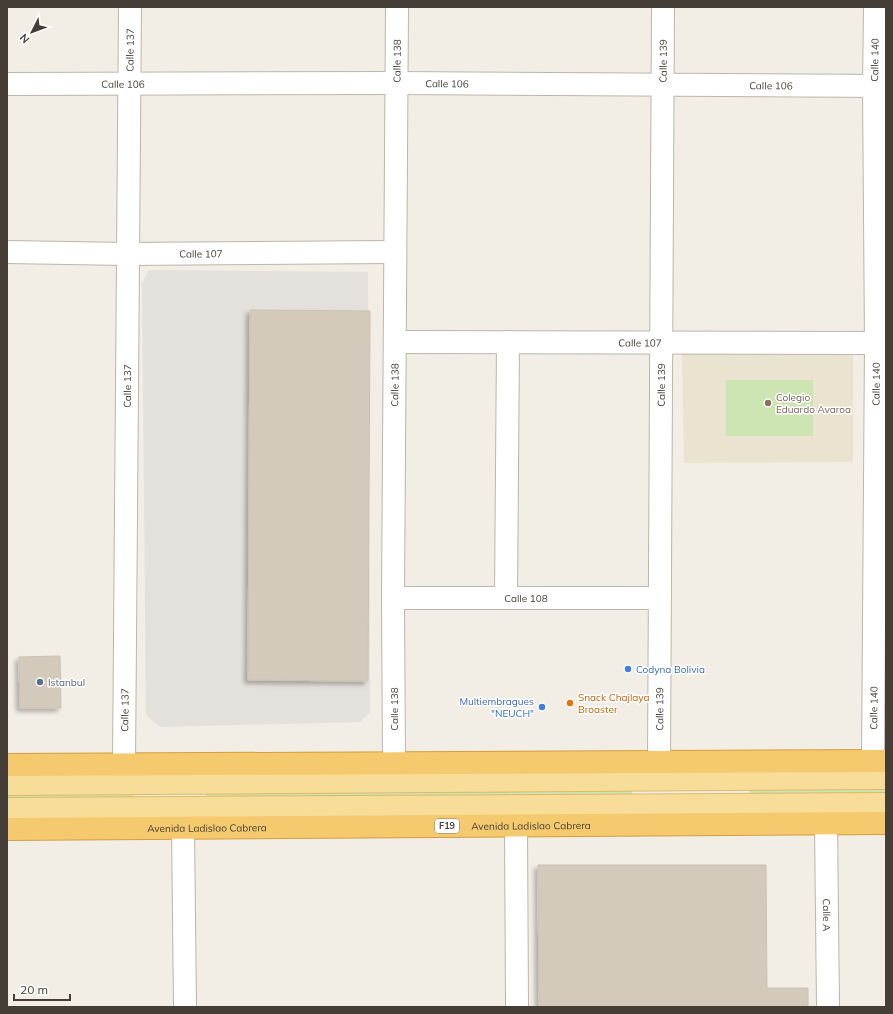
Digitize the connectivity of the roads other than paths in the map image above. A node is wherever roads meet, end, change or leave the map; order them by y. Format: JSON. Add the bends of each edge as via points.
{"nodes":[{"id":1,"x":130,"y":7,"type":"edge"},
{"id":2,"x":397,"y":7,"type":"edge"},
{"id":3,"x":663,"y":7,"type":"edge"},
{"id":4,"x":875,"y":7,"type":"edge"},
{"id":5,"x":396,"y":83,"type":"junction"},
{"id":6,"x":7,"y":84,"type":"edge"},
{"id":7,"x":130,"y":84,"type":"junction"},
{"id":8,"x":662,"y":84,"type":"junction"},
{"id":9,"x":880,"y":86,"type":"edge"},
{"id":10,"x":7,"y":252,"type":"edge"},
{"id":11,"x":395,"y":252,"type":"junction"},
{"id":12,"x":127,"y":254,"type":"junction"},
{"id":13,"x":395,"y":342,"type":"junction"},
{"id":14,"x":508,"y":342,"type":"junction"},
{"id":15,"x":661,"y":343,"type":"junction"},
{"id":16,"x":881,"y":343,"type":"edge"},
{"id":17,"x":880,"y":558,"type":"edge"},
{"id":18,"x":393,"y":598,"type":"junction"},
{"id":19,"x":506,"y":598,"type":"junction"},
{"id":20,"x":660,"y":598,"type":"junction"},
{"id":21,"x":659,"y":762,"type":"junction"},
{"id":22,"x":394,"y":764,"type":"junction"},
{"id":23,"x":7,"y":765,"type":"edge"},
{"id":24,"x":124,"y":765,"type":"junction"},
{"id":25,"x":882,"y":767,"type":"edge"},
{"id":26,"x":7,"y":784,"type":"edge"},
{"id":27,"x":886,"y":804,"type":"edge"},
{"id":28,"x":7,"y":809,"type":"edge"},
{"id":29,"x":886,"y":823,"type":"edge"},
{"id":30,"x":826,"y":824,"type":"junction"},
{"id":31,"x":516,"y":826,"type":"junction"},
{"id":32,"x":183,"y":828,"type":"junction"},
{"id":33,"x":7,"y":829,"type":"edge"},
{"id":34,"x":185,"y":1007,"type":"edge"},
{"id":35,"x":517,"y":1007,"type":"edge"},
{"id":36,"x":828,"y":1007,"type":"edge"}],
"edges":[{"from":1,"to":7,"type":"street","name":"Calle 137"},
{"from":2,"to":5,"type":"street","name":"Calle 138"},
{"from":3,"to":8,"type":"street","name":"Calle 139"},
{"from":4,"to":9,"type":"street","name":"Calle 140"},
{"from":5,"to":7,"type":"street","name":"Calle 106"},
{"from":5,"to":8,"type":"street","name":"Calle 106"},
{"from":5,"to":11,"type":"street","name":"Calle 138"},
{"from":6,"to":7,"type":"street","name":"Calle 106"},
{"from":7,"to":12,"type":"street","name":"Calle 137"},
{"from":8,"to":9,"type":"street","name":"Calle 106"},
{"from":8,"to":15,"type":"street","name":"Calle 139"},
{"from":9,"to":16,"type":"street","name":"Calle 140"},
{"from":10,"to":12,"type":"street","name":"Calle 107"},
{"from":11,"to":12,"type":"street","name":"Calle 107"},
{"from":11,"to":13,"type":"street","name":"Calle 138"},
{"from":12,"to":24,"type":"street","name":"Calle 137"},
{"from":13,"to":14,"type":"street","name":"Calle 107"},
{"from":13,"to":18,"type":"street","name":"Calle 138"},
{"from":14,"to":15,"type":"street","name":"Calle 107"},
{"from":14,"to":19,"type":"street"},
{"from":15,"to":16,"type":"street","name":"Calle 107"},
{"from":15,"to":20,"type":"street","name":"Calle 139"},
{"from":16,"to":17,"type":"street","name":"Calle 140"},
{"from":17,"to":25,"type":"street","name":"Calle 140"},
{"from":18,"to":19,"type":"street","name":"Calle 108"},
{"from":18,"to":22,"type":"street","name":"Calle 138"},
{"from":19,"to":20,"type":"street","name":"Calle 108"},
{"from":20,"to":21,"type":"street","name":"Calle 139"},
{"from":21,"to":22,"type":"highway"},
{"from":21,"to":25,"type":"highway"},
{"from":22,"to":24,"type":"highway"},
{"from":23,"to":24,"type":"highway"},
{"from":25,"to":26,"type":"main road"},
{"from":27,"to":28,"type":"main road","name":"Avenida Ladislao Cabrera","number":"F19"},
{"from":29,"to":30,"type":"highway","name":"Avenida Ladislao Cabrera","number":"F19"},
{"from":30,"to":31,"type":"highway","name":"Avenida Ladislao Cabrera","number":"F19"},
{"from":30,"to":36,"type":"street","name":"Calle A"},
{"from":31,"to":32,"type":"highway","name":"Avenida Ladislao Cabrera","number":"F19"},
{"from":31,"to":35,"type":"street"},
{"from":32,"to":33,"type":"highway","name":"Avenida Ladislao Cabrera","number":"F19"},
{"from":32,"to":34,"type":"street"}]}
